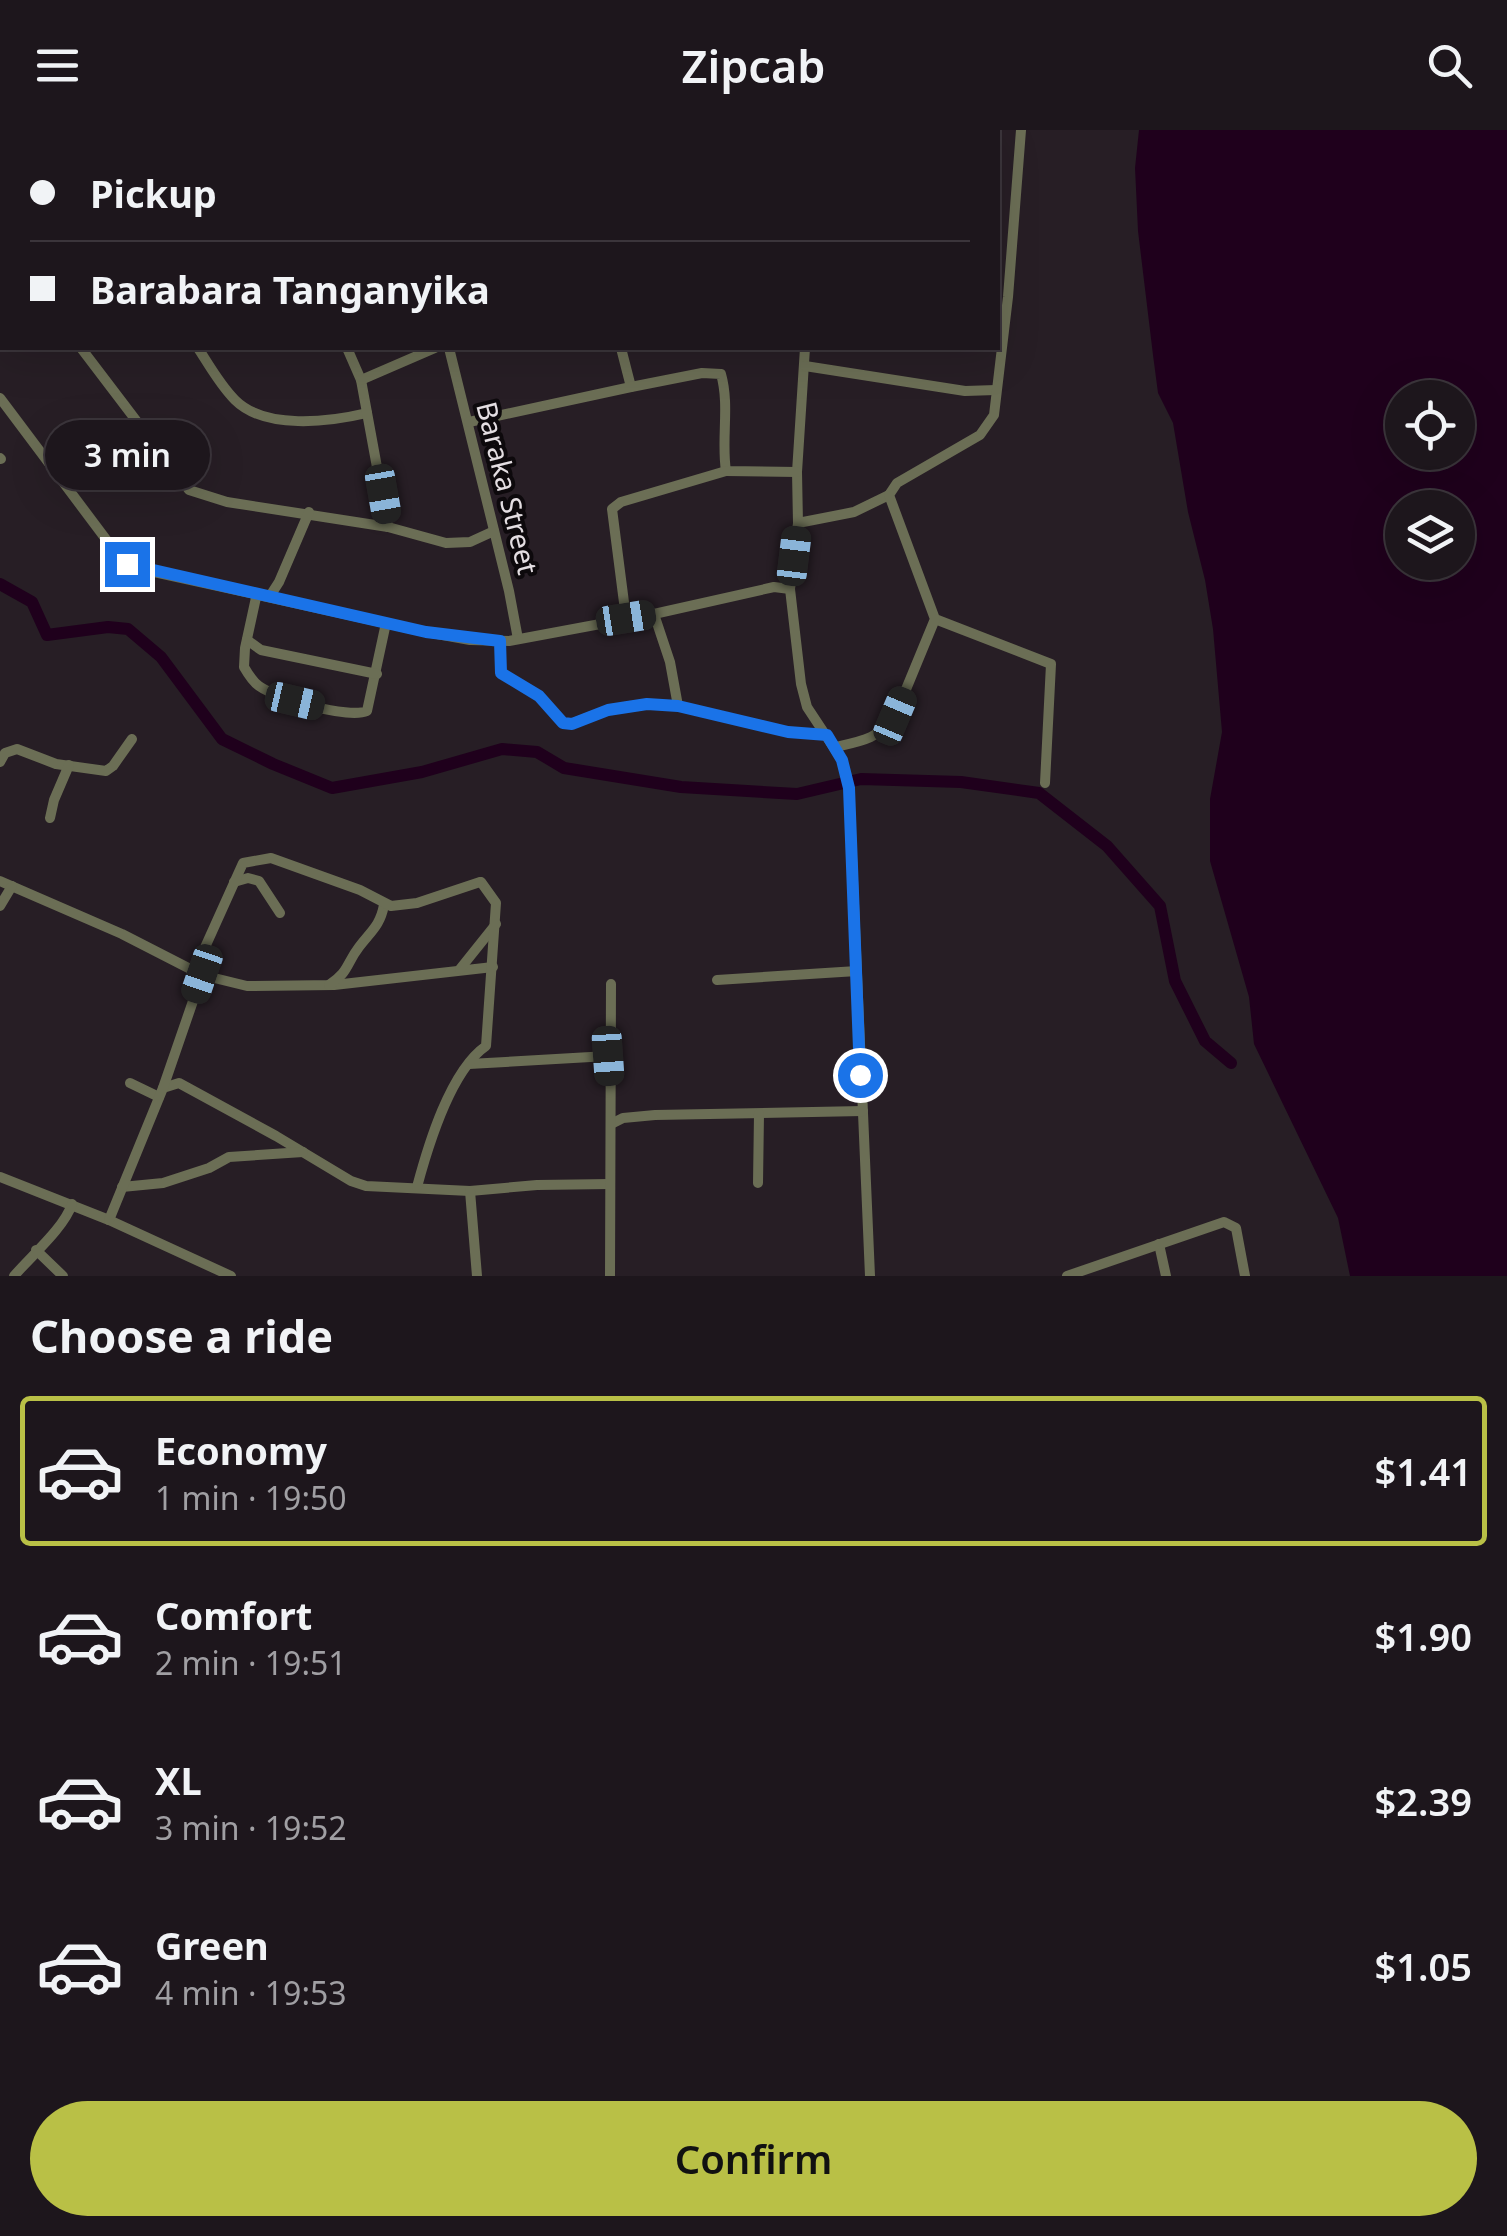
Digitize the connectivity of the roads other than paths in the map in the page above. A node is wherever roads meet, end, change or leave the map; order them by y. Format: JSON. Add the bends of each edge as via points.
{"nodes":[{"id":1,"x":1020,"y":130,"type":"edge"},
{"id":2,"x":1003,"y":282,"type":"edge"},
{"id":3,"x":1000,"y":328,"type":"edge"},
{"id":4,"x":83,"y":350,"type":"edge"},
{"id":5,"x":199,"y":350,"type":"edge"},
{"id":6,"x":347,"y":350,"type":"edge"},
{"id":7,"x":429,"y":350,"type":"edge"},
{"id":8,"x":450,"y":350,"type":"edge"},
{"id":9,"x":622,"y":350,"type":"edge"},
{"id":10,"x":805,"y":350,"type":"edge"},
{"id":11,"x":999,"y":350,"type":"edge"},
{"id":12,"x":805,"y":366,"type":"junction"},
{"id":13,"x":361,"y":380,"type":"junction"},
{"id":14,"x":631,"y":387,"type":"junction"},
{"id":15,"x":996,"y":390,"type":"junction"},
{"id":16,"x":0,"y":398,"type":"edge"},
{"id":17,"x":366,"y":412,"type":"junction"},
{"id":18,"x":469,"y":422,"type":"junction"},
{"id":19,"x":139,"y":424,"type":"junction"},
{"id":20,"x":726,"y":472,"type":"junction"},
{"id":21,"x":797,"y":472,"type":"junction"},
{"id":22,"x":63,"y":482,"type":"junction"},
{"id":23,"x":889,"y":495,"type":"junction"},
{"id":24,"x":309,"y":512,"type":"junction"},
{"id":25,"x":798,"y":523,"type":"junction"},
{"id":26,"x":388,"y":526,"type":"junction"},
{"id":27,"x":494,"y":531,"type":"junction"},
{"id":28,"x":790,"y":589,"type":"junction"},
{"id":29,"x":257,"y":593,"type":"junction"},
{"id":30,"x":270,"y":596,"type":"junction"},
{"id":31,"x":654,"y":614,"type":"junction"},
{"id":32,"x":626,"y":618,"type":"junction"},
{"id":33,"x":934,"y":619,"type":"junction"},
{"id":34,"x":386,"y":622,"type":"junction"},
{"id":35,"x":247,"y":640,"type":"junction"},
{"id":36,"x":518,"y":640,"type":"junction"},
{"id":37,"x":500,"y":641,"type":"junction"},
{"id":38,"x":377,"y":674,"type":"junction"},
{"id":39,"x":678,"y":706,"type":"junction"},
{"id":40,"x":827,"y":735,"type":"junction"},
{"id":41,"x":132,"y":739,"type":"dead end"},
{"id":42,"x":835,"y":747,"type":"junction"},
{"id":43,"x":0,"y":762,"type":"edge"},
{"id":44,"x":69,"y":765,"type":"junction"},
{"id":45,"x":1045,"y":784,"type":"dead end"},
{"id":46,"x":50,"y":818,"type":"dead end"},
{"id":47,"x":0,"y":881,"type":"edge"},
{"id":48,"x":234,"y":882,"type":"junction"},
{"id":49,"x":12,"y":886,"type":"junction"},
{"id":50,"x":384,"y":905,"type":"junction"},
{"id":51,"x":0,"y":906,"type":"edge"},
{"id":52,"x":280,"y":913,"type":"dead end"},
{"id":53,"x":496,"y":924,"type":"junction"},
{"id":54,"x":493,"y":967,"type":"junction"},
{"id":55,"x":460,"y":969,"type":"junction"},
{"id":56,"x":857,"y":972,"type":"junction"},
{"id":57,"x":202,"y":974,"type":"junction"},
{"id":58,"x":717,"y":980,"type":"dead end"},
{"id":59,"x":611,"y":984,"type":"dead end"},
{"id":60,"x":328,"y":986,"type":"junction"},
{"id":61,"x":608,"y":1056,"type":"junction"},
{"id":62,"x":469,"y":1064,"type":"junction"},
{"id":63,"x":130,"y":1083,"type":"dead end"},
{"id":64,"x":161,"y":1093,"type":"junction"},
{"id":65,"x":862,"y":1111,"type":"junction"},
{"id":66,"x":758,"y":1114,"type":"junction"},
{"id":67,"x":612,"y":1123,"type":"junction"},
{"id":68,"x":304,"y":1152,"type":"junction"},
{"id":69,"x":0,"y":1177,"type":"edge"},
{"id":70,"x":610,"y":1184,"type":"junction"},
{"id":71,"x":758,"y":1184,"type":"dead end"},
{"id":72,"x":122,"y":1187,"type":"junction"},
{"id":73,"x":417,"y":1187,"type":"junction"},
{"id":74,"x":470,"y":1191,"type":"junction"},
{"id":75,"x":72,"y":1204,"type":"junction"},
{"id":76,"x":109,"y":1220,"type":"junction"},
{"id":77,"x":1159,"y":1244,"type":"junction"},
{"id":78,"x":36,"y":1250,"type":"junction"},
{"id":79,"x":227,"y":1275,"type":"edge"},
{"id":80,"x":14,"y":1276,"type":"edge"},
{"id":81,"x":63,"y":1276,"type":"edge"},
{"id":82,"x":477,"y":1276,"type":"edge"},
{"id":83,"x":610,"y":1276,"type":"edge"},
{"id":84,"x":870,"y":1276,"type":"edge"},
{"id":85,"x":1067,"y":1276,"type":"edge"},
{"id":86,"x":1166,"y":1276,"type":"edge"},
{"id":87,"x":1245,"y":1276,"type":"edge"}],
"edges":[{"from":1,"to":2,"type":"street"},
{"from":2,"to":3,"type":"street"},
{"from":4,"to":19,"type":"street"},
{"from":5,"to":17,"type":"street","via":[[236,401],[259,414],[330,420]]},
{"from":6,"to":13,"type":"street"},
{"from":7,"to":13,"type":"street"},
{"from":8,"to":18,"type":"street","name":"Baraka Street"},
{"from":9,"to":14,"type":"street"},
{"from":10,"to":12,"type":"street"},
{"from":11,"to":15,"type":"street"},
{"from":12,"to":15,"type":"street"},
{"from":12,"to":21,"type":"street"},
{"from":13,"to":17,"type":"street"},
{"from":14,"to":18,"type":"street"},
{"from":14,"to":20,"type":"street","via":[[721,374]]},
{"from":15,"to":23,"type":"street","via":[[994,414],[980,436],[897,483]]},
{"from":16,"to":22,"type":"street"},
{"from":17,"to":26,"type":"street"},
{"from":18,"to":27,"type":"street","name":"Baraka Street"},
{"from":19,"to":22,"type":"street"},
{"from":19,"to":24,"type":"street","via":[[189,490]]},
{"from":20,"to":21,"type":"street"},
{"from":20,"to":32,"type":"street","via":[[612,509]]},
{"from":21,"to":25,"type":"street"},
{"from":22,"to":29,"type":"street","via":[[127,564]]},
{"from":23,"to":25,"type":"street","via":[[854,512]]},
{"from":23,"to":33,"type":"street"},
{"from":24,"to":26,"type":"street"},
{"from":24,"to":30,"type":"street"},
{"from":25,"to":28,"type":"street"},
{"from":26,"to":27,"type":"street","via":[[458,544]]},
{"from":27,"to":36,"type":"street","name":"Baraka Street"},
{"from":28,"to":31,"type":"street","via":[[774,586]]},
{"from":28,"to":40,"type":"street","via":[[801,684],[807,707]]},
{"from":29,"to":30,"type":"street"},
{"from":29,"to":35,"type":"street"},
{"from":30,"to":34,"type":"street"},
{"from":31,"to":32,"type":"street"},
{"from":31,"to":39,"type":"street"},
{"from":32,"to":36,"type":"street"},
{"from":33,"to":42,"type":"street","via":[[886,728],[869,740]]},
{"from":33,"to":45,"type":"street","via":[[1051,664]]},
{"from":34,"to":37,"type":"street"},
{"from":34,"to":38,"type":"street"},
{"from":35,"to":38,"type":"street","via":[[261,650]]},
{"from":35,"to":38,"type":"street","via":[[249,676],[295,701],[364,714]]},
{"from":36,"to":37,"type":"street"},
{"from":37,"to":39,"type":"street","via":[[501,673],[539,696],[563,723],[631,705]]},
{"from":39,"to":40,"type":"street"},
{"from":40,"to":42,"type":"street"},
{"from":41,"to":44,"type":"street","via":[[106,771]]},
{"from":42,"to":56,"type":"street","via":[[849,788]]},
{"from":43,"to":44,"type":"street","via":[[16,749]]},
{"from":44,"to":46,"type":"street"},
{"from":47,"to":49,"type":"street"},
{"from":48,"to":50,"type":"street","via":[[246,862],[272,858]]},
{"from":48,"to":52,"type":"street","via":[[259,881]]},
{"from":48,"to":57,"type":"street","via":[[202,954]]},
{"from":49,"to":51,"type":"street"},
{"from":49,"to":57,"type":"street"},
{"from":50,"to":53,"type":"street","via":[[417,903],[480,882],[496,903]]},
{"from":50,"to":60,"type":"street","via":[[376,931],[346,973]]},
{"from":53,"to":54,"type":"street"},
{"from":53,"to":55,"type":"street"},
{"from":54,"to":55,"type":"street"},
{"from":54,"to":62,"type":"street","via":[[486,1046]]},
{"from":55,"to":60,"type":"street"},
{"from":56,"to":58,"type":"street"},
{"from":56,"to":65,"type":"street"},
{"from":57,"to":60,"type":"street","via":[[247,986]]},
{"from":57,"to":64,"type":"street"},
{"from":59,"to":61,"type":"street"},
{"from":61,"to":62,"type":"street"},
{"from":61,"to":67,"type":"street"},
{"from":62,"to":73,"type":"street","via":[[431,1134]]},
{"from":63,"to":64,"type":"street"},
{"from":64,"to":68,"type":"street","via":[[178,1083]]},
{"from":64,"to":72,"type":"street"},
{"from":65,"to":66,"type":"street"},
{"from":65,"to":84,"type":"street"},
{"from":66,"to":67,"type":"street","via":[[639,1116]]},
{"from":66,"to":71,"type":"street"},
{"from":67,"to":70,"type":"street"},
{"from":68,"to":72,"type":"street","via":[[229,1157],[186,1176]]},
{"from":68,"to":73,"type":"street","via":[[358,1184]]},
{"from":69,"to":75,"type":"street"},
{"from":70,"to":74,"type":"street"},
{"from":70,"to":83,"type":"street"},
{"from":72,"to":76,"type":"street"},
{"from":73,"to":74,"type":"street"},
{"from":74,"to":82,"type":"street"},
{"from":75,"to":76,"type":"street"},
{"from":75,"to":78,"type":"street","via":[[61,1227]]},
{"from":76,"to":79,"type":"street"},
{"from":77,"to":85,"type":"street"},
{"from":77,"to":86,"type":"street"},
{"from":77,"to":87,"type":"street","via":[[1216,1223],[1232,1224]]},
{"from":78,"to":80,"type":"street"},
{"from":78,"to":81,"type":"street"}]}
